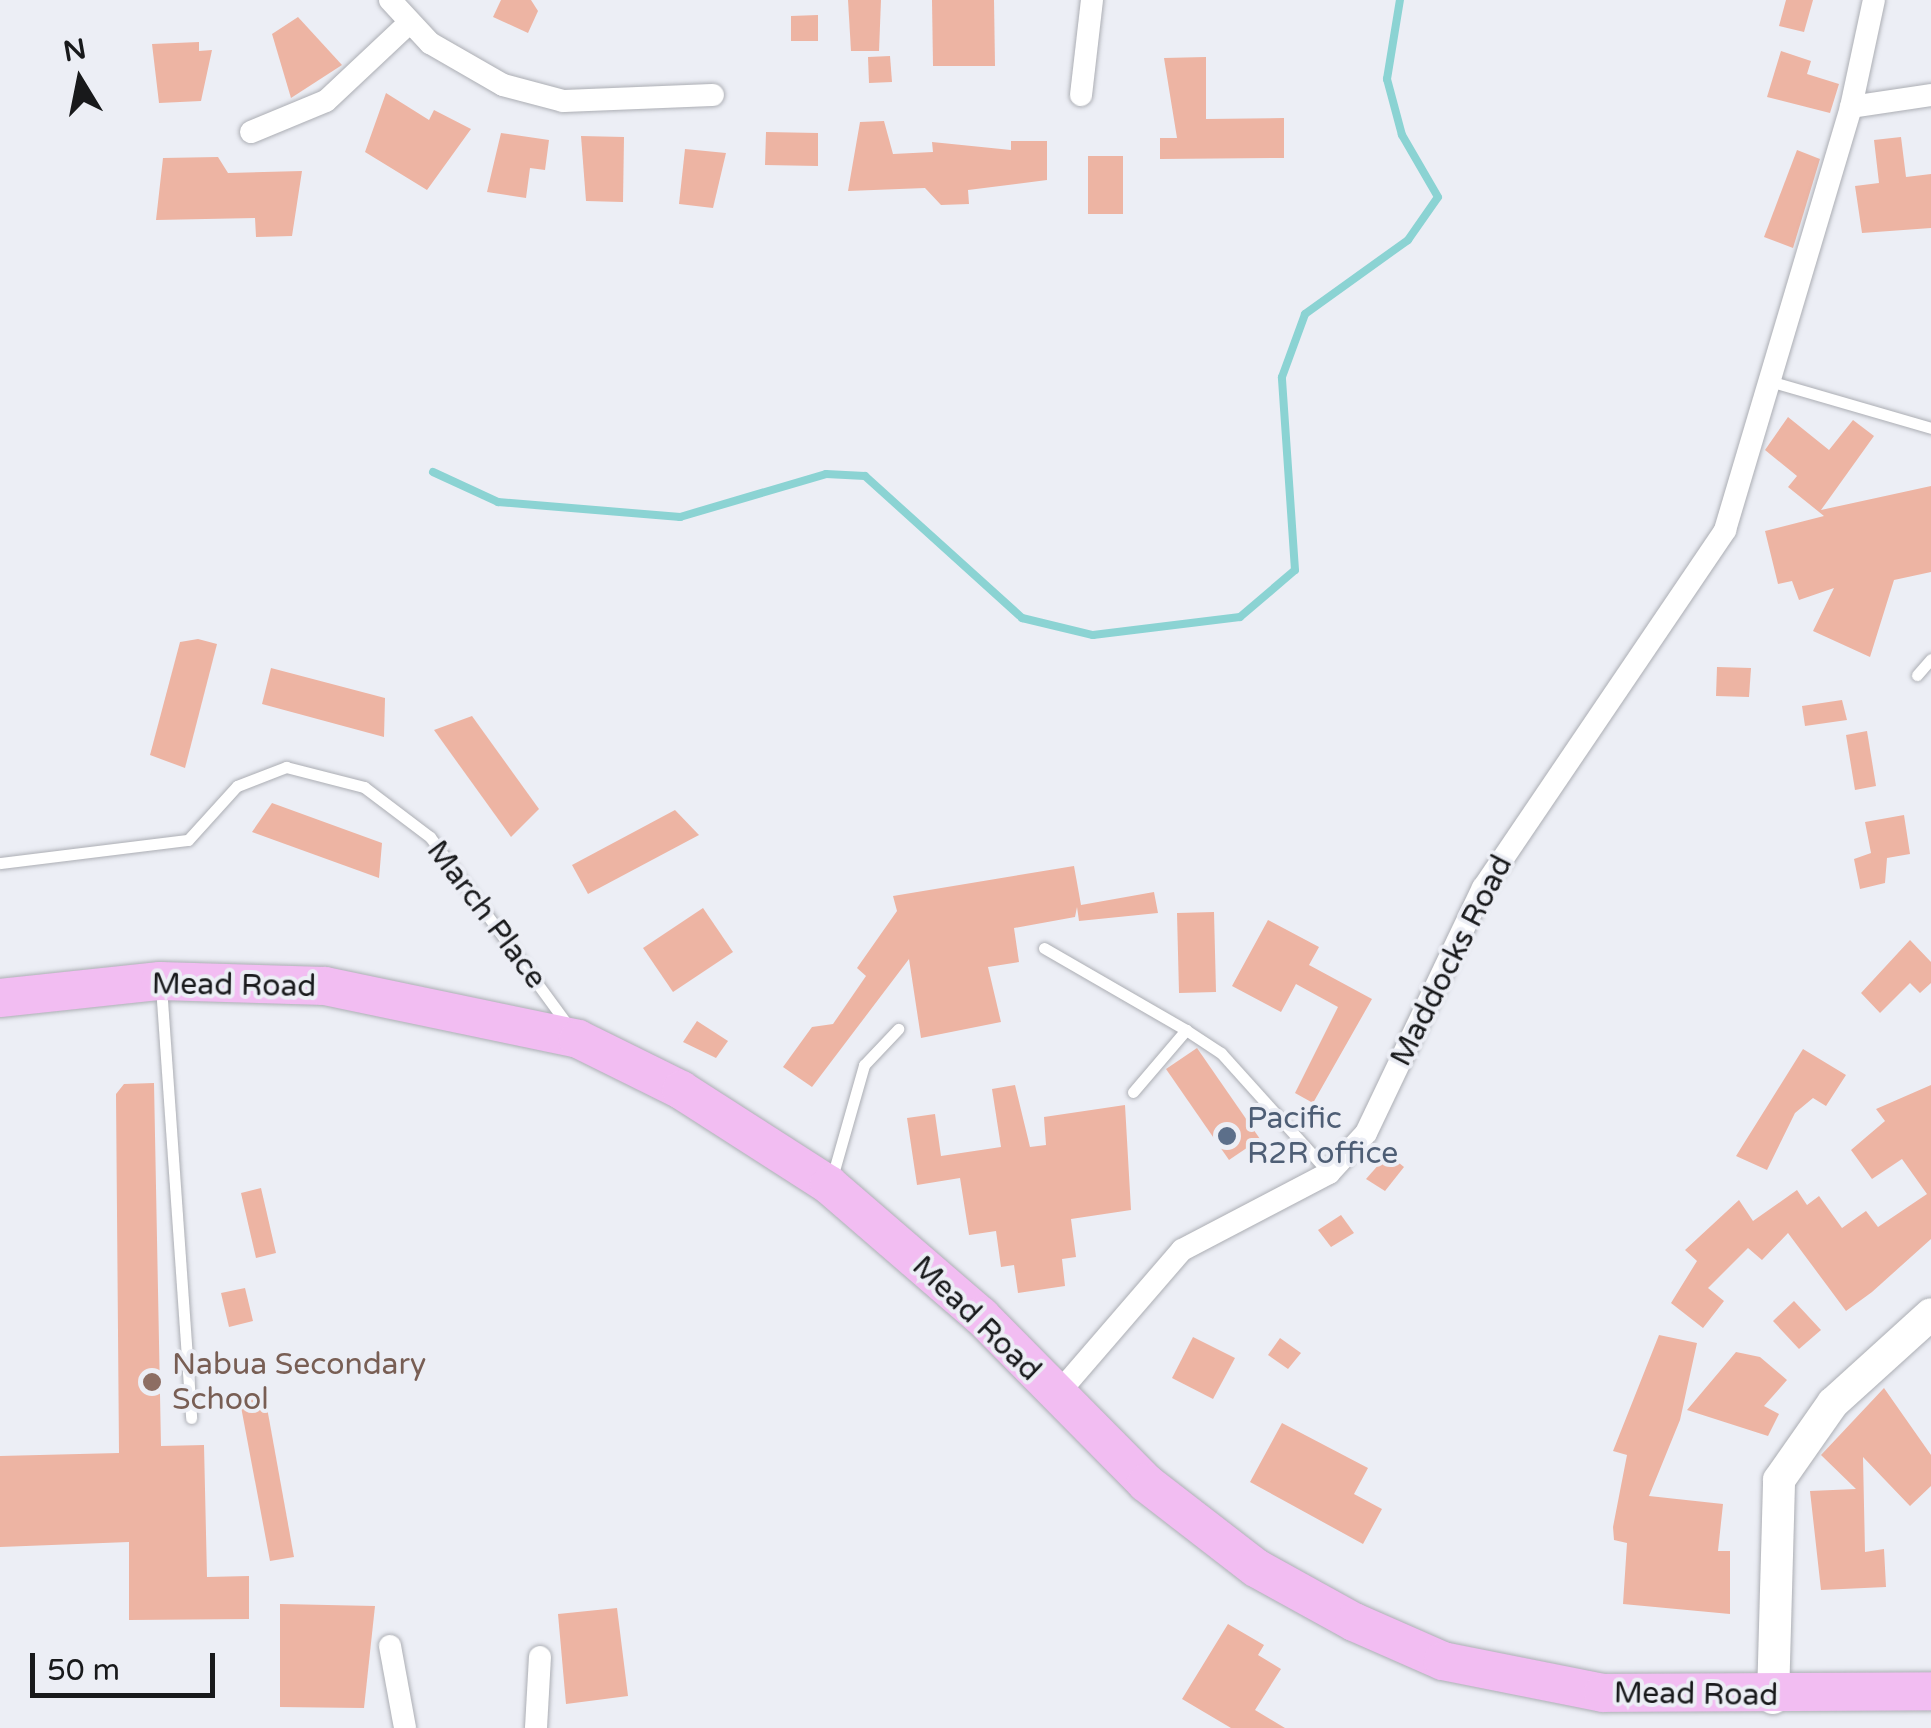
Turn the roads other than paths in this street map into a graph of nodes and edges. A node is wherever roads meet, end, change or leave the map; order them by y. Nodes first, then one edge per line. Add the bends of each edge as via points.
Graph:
1 (390, 0) edge
2 (1092, 0) edge
3 (1874, 0) edge
4 (408, 25) junction
5 (713, 95) dead end
6 (1081, 95) dead end
7 (1931, 96) edge
8 (1851, 107) junction
9 (252, 132) dead end
10 (1766, 380) junction
11 (1931, 428) edge
12 (1931, 659) edge
13 (1917, 675) dead end
14 (0, 863) edge
15 (1044, 948) dead end
16 (160, 982) junction
17 (0, 998) edge
18 (898, 1029) dead end
19 (1186, 1030) junction
20 (578, 1039) junction
21 (1133, 1092) dead end
22 (1329, 1173) junction
23 (829, 1185) junction
24 (1931, 1314) edge
25 (1056, 1397) junction
26 (191, 1418) dead end
27 (390, 1646) dead end
28 (540, 1657) dead end
29 (1931, 1691) edge
30 (1773, 1698) junction
31 (405, 1728) edge
32 (536, 1728) edge

1 - 4 street
2 - 6 street
3 - 8 street, Maddocks Road
4 - 5 street via 502,85 564,101
4 - 9 street via 326,102
7 - 8 street
8 - 10 street, Maddocks Road
10 - 11 lane
10 - 22 street, Maddocks Road via 1725,530 1483,888 1366,1133
12 - 13 lane
14 - 20 lane, March Place via 188,840 238,786 286,767 364,787 430,836
15 - 19 lane
16 - 17 main road, Mead Road
16 - 20 main road, Mead Road via 325,986
16 - 26 lane
18 - 23 lane via 864,1065
19 - 21 lane
19 - 22 lane via 1221,1052
20 - 23 main road, Mead Road via 680,1090
22 - 25 street, Maddocks Road via 1182,1250
23 - 25 main road, Mead Road via 981,1316
24 - 30 main road via 1833,1403 1779,1480
25 - 30 main road, Mead Road via 1256,1568 1443,1661 1602,1694
27 - 31 street
28 - 32 street
29 - 30 main road, Mead Road

